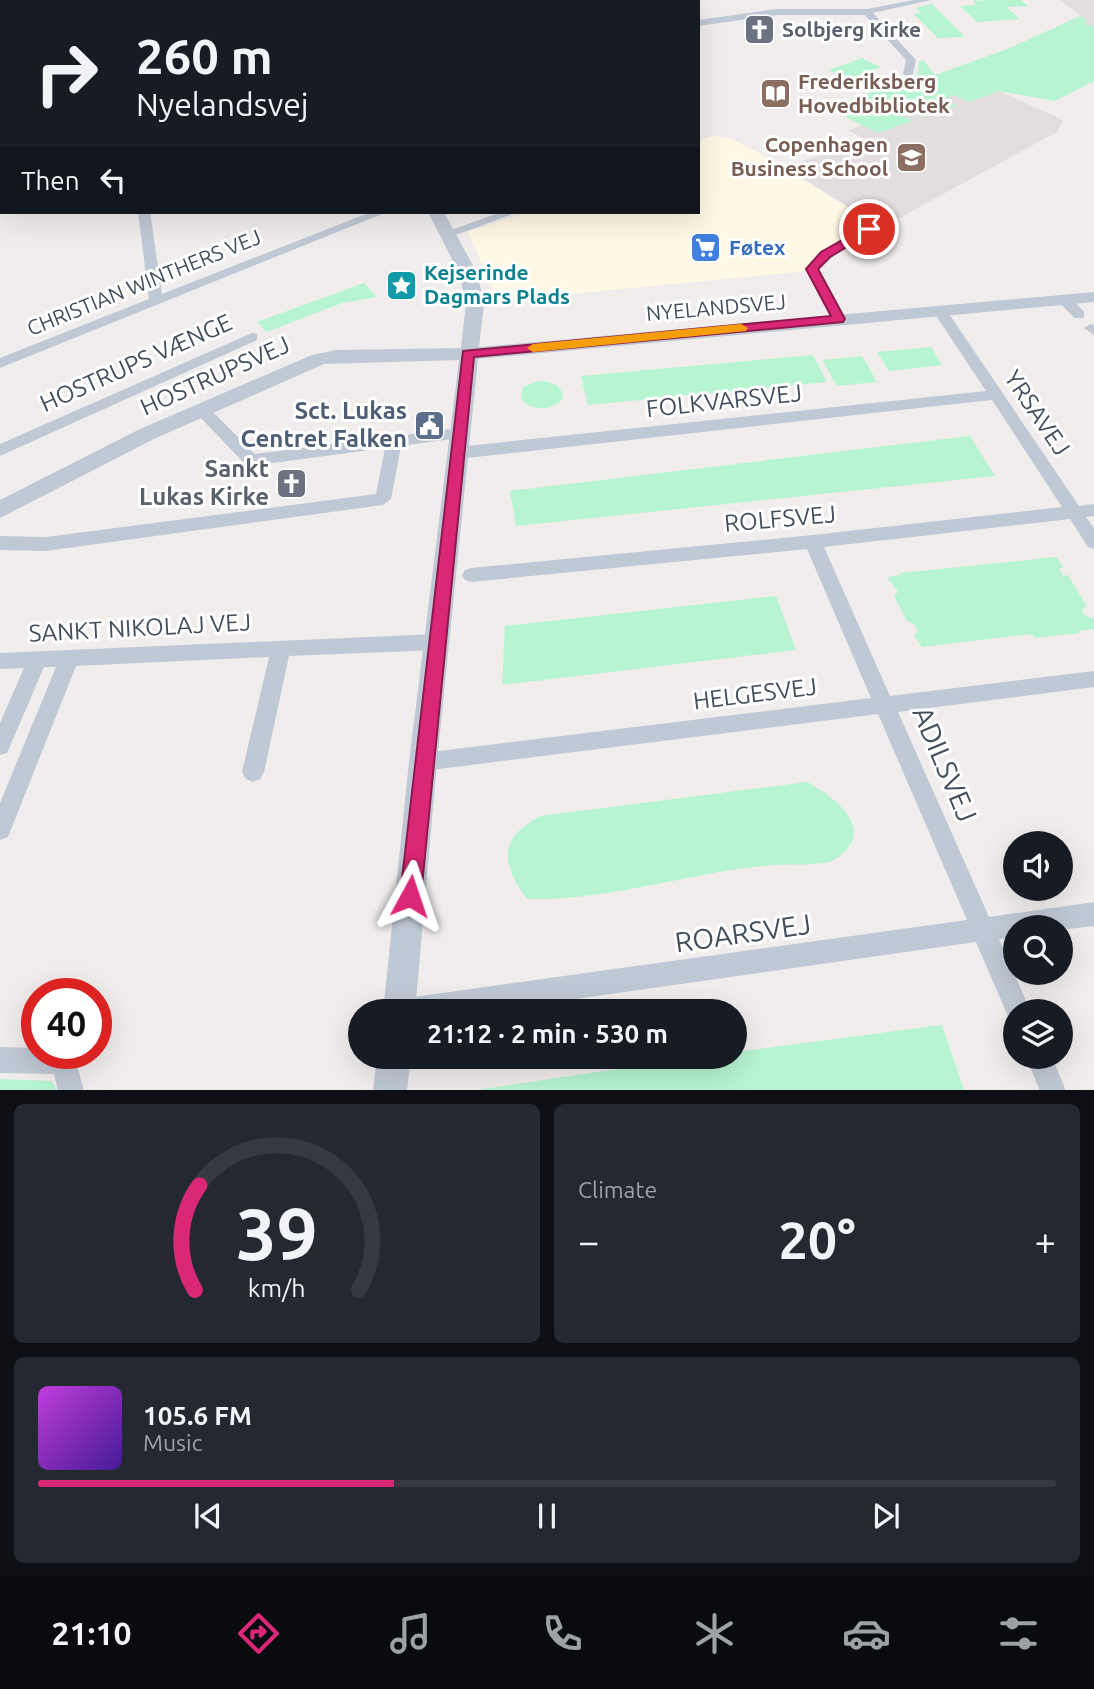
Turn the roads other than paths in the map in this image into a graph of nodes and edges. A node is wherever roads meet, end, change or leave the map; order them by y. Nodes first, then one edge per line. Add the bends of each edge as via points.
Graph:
1 (927, 0) edge
2 (867, 12) junction
3 (700, 23) edge
4 (908, 74) dead end
5 (144, 214) edge
6 (376, 214) edge
7 (437, 214) edge
8 (506, 214) edge
9 (876, 223) dead end
10 (449, 233) junction
11 (1094, 297) edge
12 (156, 301) junction
13 (1066, 301) junction
14 (940, 311) junction
15 (1079, 315) dead end
16 (839, 319) junction
17 (252, 337) dead end
18 (468, 354) junction
19 (0, 363) edge
20 (995, 395) junction
21 (201, 409) junction
22 (394, 441) junction
23 (458, 443) junction
24 (0, 450) edge
25 (0, 510) edge
26 (1094, 510) edge
27 (1075, 513) junction
28 (813, 542) junction
29 (1094, 542) edge
30 (0, 543) edge
31 (471, 575) dead end
32 (437, 642) junction
33 (281, 648) junction
34 (70, 657) junction
35 (38, 659) junction
36 (0, 661) edge
37 (1094, 679) edge
38 (885, 705) junction
39 (0, 746) edge
40 (423, 762) junction
41 (253, 772) dead end
42 (0, 830) edge
43 (1094, 914) edge
44 (983, 930) junction
45 (400, 999) edge
46 (484, 999) edge
47 (1013, 999) edge
48 (0, 1060) edge
49 (393, 1069) edge
50 (1044, 1069) edge
51 (71, 1090) edge
52 (390, 1090) edge
53 (1053, 1090) edge

1 - 2 street
2 - 3 street via 777,12
2 - 4 street via 911,60
5 - 12 street
6 - 12 street, CHRISTIAN WINTHERS VEJ
7 - 10 street
8 - 10 street
9 - 16 street via 825,255 812,269
10 - 18 street via 473,288
11 - 13 street, NYELANDSVEJ
12 - 19 street, CHRISTIAN WINTHERS VEJ
13 - 14 street, NYELANDSVEJ
13 - 15 street
14 - 16 street, NYELANDSVEJ
14 - 20 street, YRSAVEJ
16 - 18 street, NYELANDSVEJ
17 - 24 street, HOSTRUPS VÆNGE
18 - 21 street, HOSTRUPSVEJ via 319,359
18 - 23 street
20 - 23 street, FOLKVARSVEJ via 530,445
20 - 27 street, YRSAVEJ
21 - 22 street, FOLKVARSVEJ via 251,460
21 - 25 street, HOSTRUPSVEJ
22 - 23 street, FOLKVARSVEJ
22 - 30 street via 383,499 46,544
23 - 32 street
26 - 27 street, ROLFSVEJ
27 - 28 street, ROLFSVEJ
27 - 29 street, YRSAVEJ
28 - 31 street, ROLFSVEJ
28 - 38 street, ADILSVEJ
32 - 33 street, SANKT NIKOLAJ VEJ
32 - 40 street
33 - 34 street, SANKT NIKOLAJ VEJ
33 - 41 street, SANKT NIKOLAJ VEJ
34 - 35 street, SANKT NIKOLAJ VEJ
34 - 42 street
35 - 36 street, SANKT NIKOLAJ VEJ
35 - 39 street
37 - 38 street, HELGESVEJ
38 - 40 street, HELGESVEJ
38 - 44 street, ADILSVEJ
40 - 45 street
43 - 44 street, ROARSVEJ
44 - 46 street, ROARSVEJ
44 - 47 street, ADILSVEJ
48 - 51 street via 64,1061
49 - 52 street
50 - 53 street

